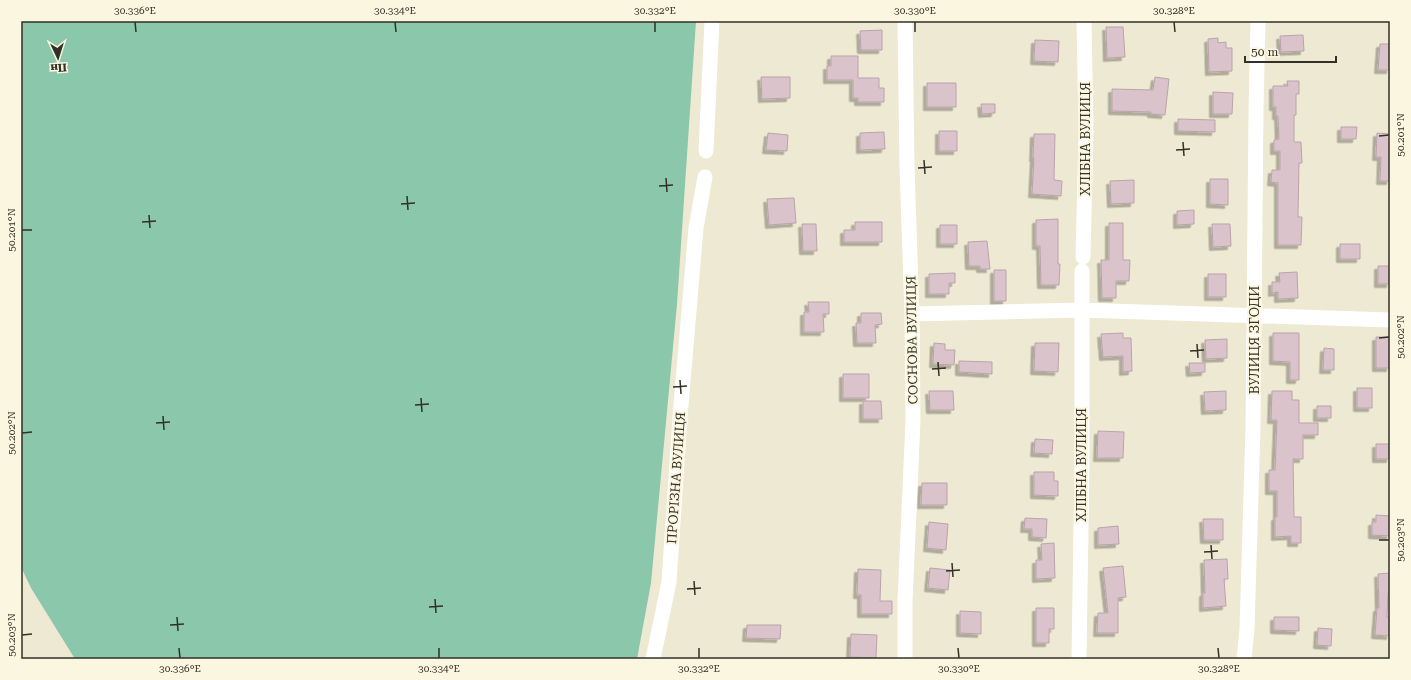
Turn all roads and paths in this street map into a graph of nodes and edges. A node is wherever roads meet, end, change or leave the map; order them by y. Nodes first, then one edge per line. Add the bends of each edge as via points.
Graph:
1 (712, 21) edge
2 (905, 21) edge
3 (1084, 21) edge
4 (1258, 21) edge
5 (706, 151) dead end
6 (705, 177) dead end
7 (1082, 310) junction
8 (912, 314) junction
9 (1254, 316) junction
10 (1390, 320) edge
11 (653, 659) edge
12 (905, 659) edge
13 (1079, 659) edge
14 (1244, 659) edge

1 - 5 street
2 - 8 street, СОСНОВА ВУЛИЦЯ
3 - 7 street, ХЛІБНА ВУЛИЦЯ via 1086,132
4 - 9 street, ВУЛИЦЯ ЗГОДИ
6 - 11 street, ПРОРІЗНА ВУЛИЦЯ via 695,244 669,582
7 - 8 street
7 - 9 street
7 - 13 street, ХЛІБНА ВУЛИЦЯ
8 - 12 street, СОСНОВА ВУЛИЦЯ via 913,421
9 - 10 street
9 - 14 street, ВУЛИЦЯ ЗГОДИ via 1253,428

